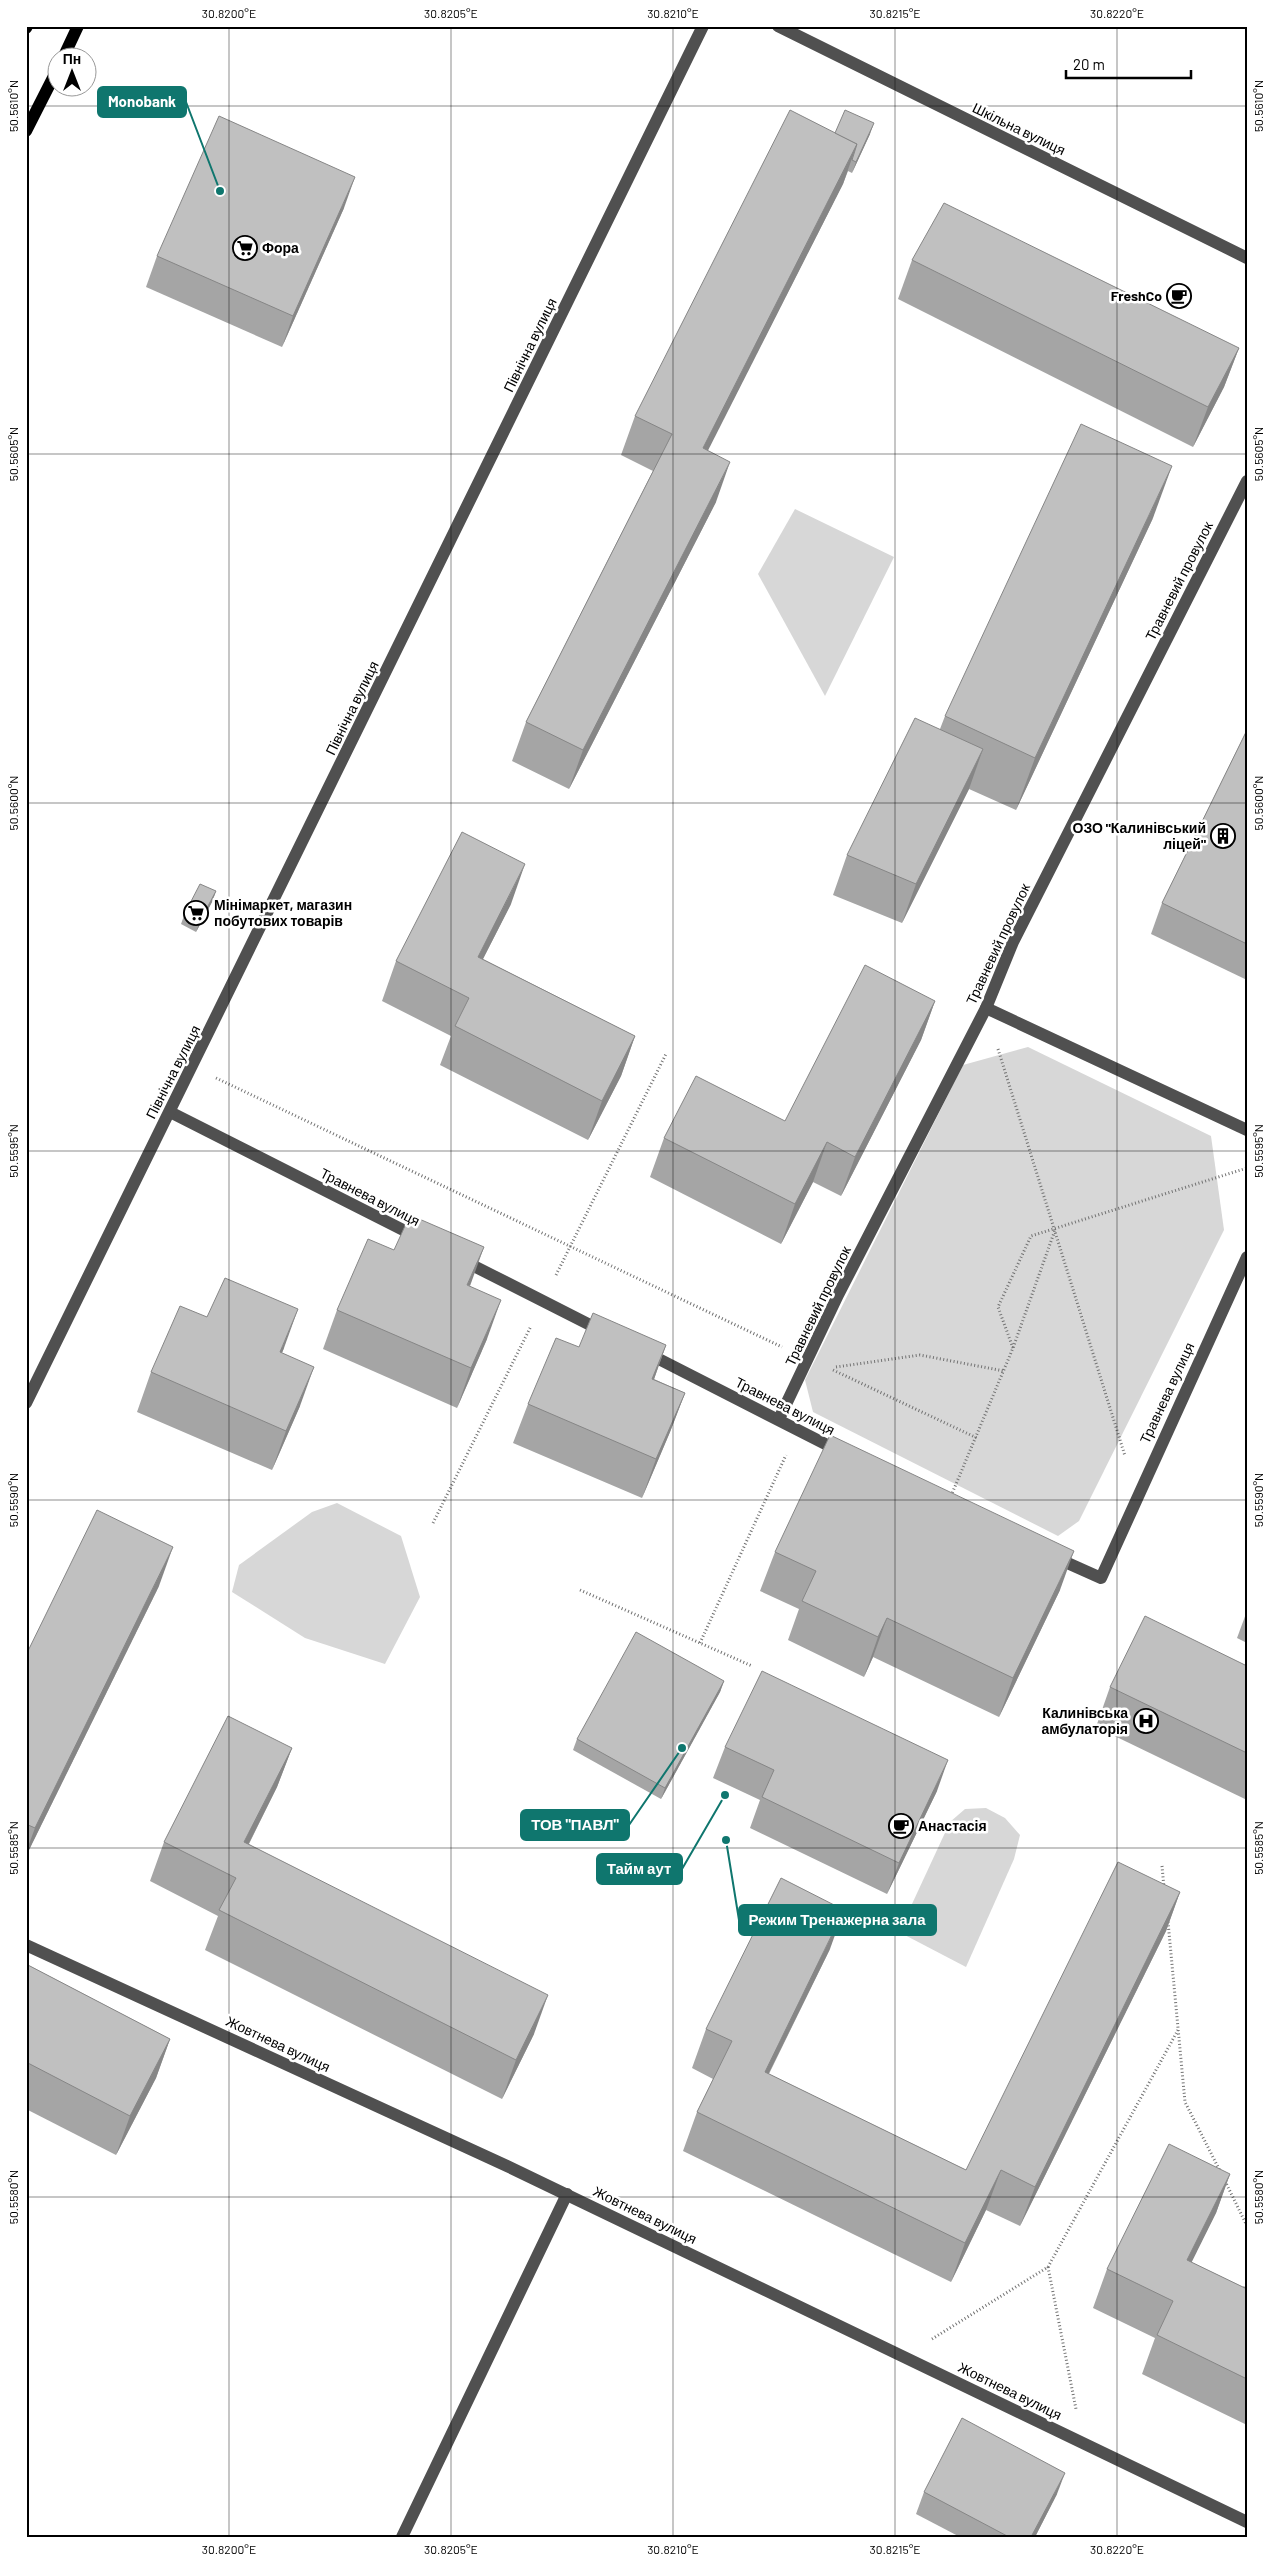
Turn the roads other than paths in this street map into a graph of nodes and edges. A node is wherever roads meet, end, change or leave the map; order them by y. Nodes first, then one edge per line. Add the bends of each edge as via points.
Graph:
1 (78, 26) edge
2 (703, 26) edge
3 (778, 26) edge
4 (68, 48) edge
5 (48, 88) edge
6 (26, 131) edge
7 (1247, 258) edge
8 (1247, 481) edge
9 (986, 1008) junction
10 (170, 1112) junction
11 (1247, 1130) edge
12 (428, 1242) edge
13 (454, 1256) edge
14 (1247, 1257) edge
15 (613, 1336) edge
16 (639, 1349) edge
17 (26, 1403) edge
18 (779, 1419) junction
19 (850, 1457) edge
20 (1041, 1550) edge
21 (26, 1945) edge
22 (567, 2194) junction
23 (1247, 2522) edge
24 (402, 2537) edge

1 - 4 main road
2 - 10 street, Північна вулиця
3 - 7 street, Шкільна вулиця
5 - 6 main road
8 - 9 street, Травневий провулок via 1013,942
9 - 11 street
9 - 18 street, Травневий провулок via 838,1295
10 - 12 street, Травнева вулиця
10 - 17 street, Північна вулиця
13 - 15 street
14 - 20 street, Травнева вулиця via 1100,1578
16 - 18 street, Травнева вулиця
18 - 19 street, Травнева вулиця
21 - 22 street, Жовтнева вулиця
22 - 23 street, Жовтнева вулиця
22 - 24 street

